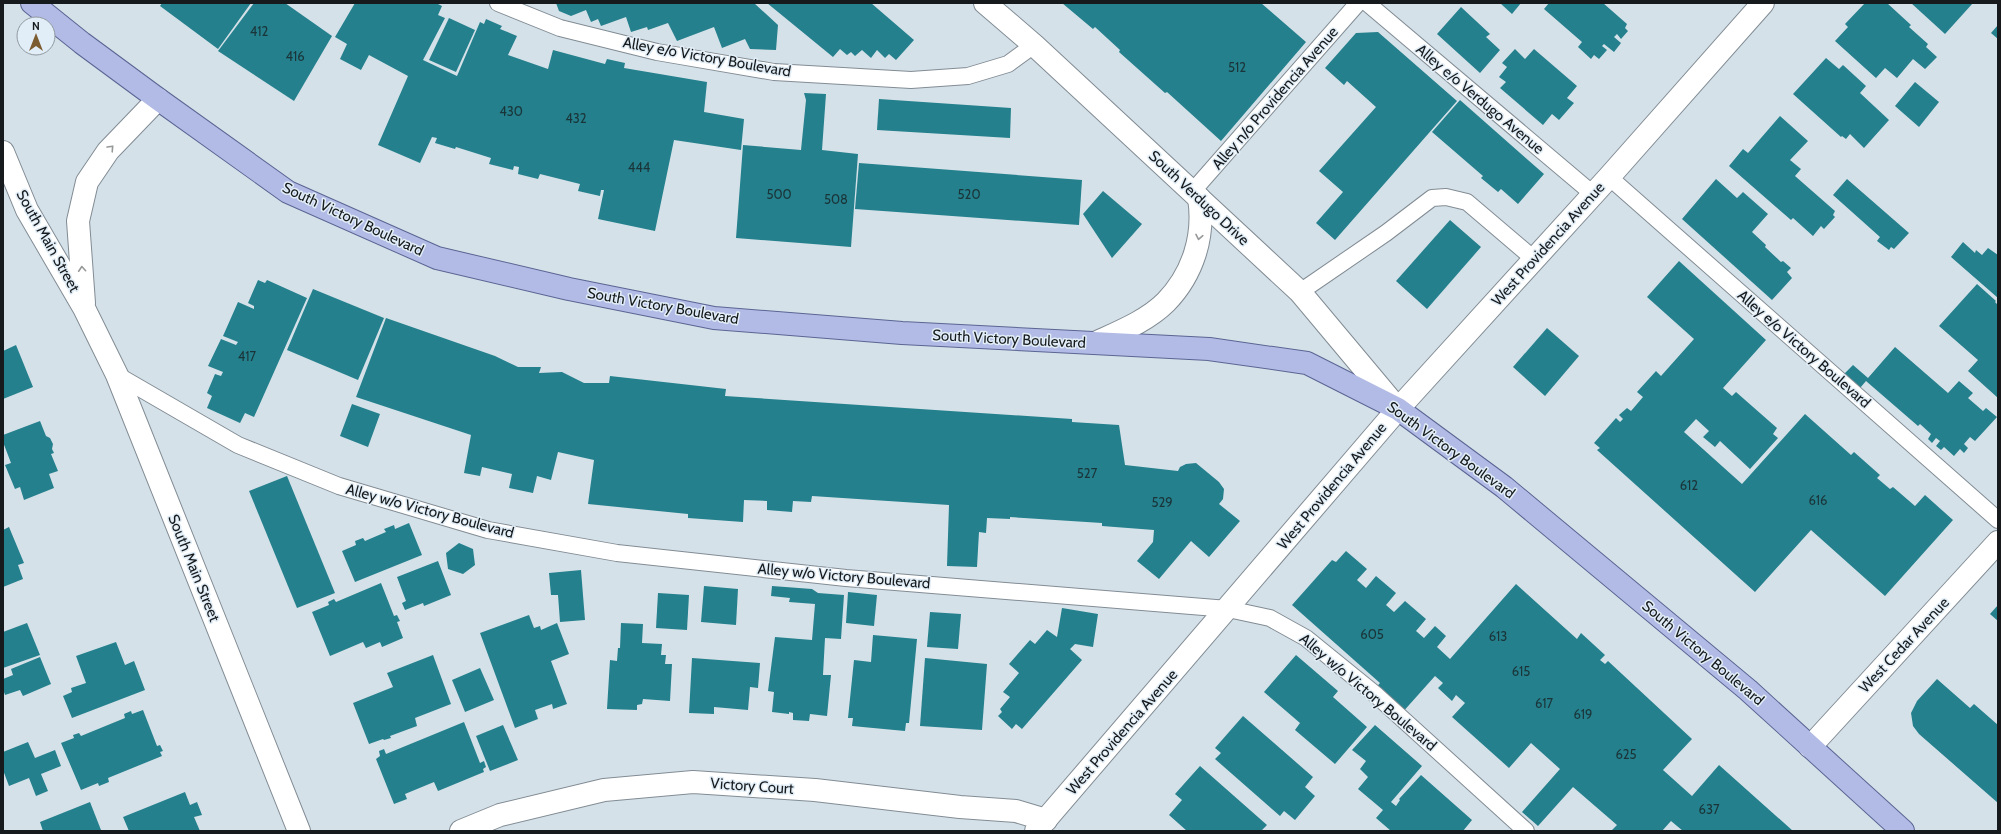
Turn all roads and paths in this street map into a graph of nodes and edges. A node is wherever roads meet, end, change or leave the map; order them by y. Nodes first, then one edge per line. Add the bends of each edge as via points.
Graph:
1 (32, 3) edge
2 (498, 3) edge
3 (984, 3) edge
4 (1358, 3) edge
5 (1368, 3) edge
6 (1763, 3) edge
7 (1034, 45) junction
8 (158, 99) junction
9 (3, 152) edge
10 (1609, 178) junction
11 (1593, 194) junction
12 (1195, 195) junction
13 (1534, 259) junction
14 (1300, 292) junction
15 (84, 308) junction
16 (1095, 343) junction
17 (117, 375) junction
18 (1398, 409) junction
19 (1998, 520) edge
20 (1998, 542) edge
21 (1228, 609) junction
22 (1810, 747) junction
23 (1041, 826) edge
24 (1900, 830) edge
25 (299, 831) edge
26 (461, 831) edge
27 (1526, 831) edge

1 - 8 main road, South Victory Boulevard
2 - 7 lane, Alley e/o Victory Boulevard via 560,28 657,52 774,72 911,80 968,76 1008,64
3 - 7 street, South Verdugo Drive
4 - 12 lane, Alley n/o Providencia Avenue
5 - 11 lane, Alley e/o Verdugo Avenue
6 - 10 street, West Providencia Avenue
7 - 12 street, South Verdugo Drive
15 -> 8 street, South Main Street via 78,221 87,182 108,152
8 - 16 main road, South Victory Boulevard via 288,192 437,258 569,289 714,318 902,334
9 - 15 street, South Main Street via 27,210
10 - 11 street, West Providencia Avenue
10 - 19 lane, Alley e/o Victory Boulevard
11 - 13 street, West Providencia Avenue
12 - 14 street, South Verdugo Drive
12 -> 16 street via 1202,218 1200,236 1193,263 1179,285 1166,302 1136,323
13 - 14 lane via 1467,202 1446,197 1432,198
13 - 18 street, West Providencia Avenue
14 - 18 street, South Verdugo Drive
15 - 17 street, South Main Street
16 - 18 main road, South Victory Boulevard via 1209,349 1307,363
17 - 21 lane, Alley w/o Victory Boulevard via 238,445 339,486 488,530 617,553 846,578
17 - 25 street, South Main Street
18 - 21 street, West Providencia Avenue
18 - 22 main road, South Victory Boulevard via 1504,487 1748,690
20 - 22 street, West Cedar Avenue
21 - 23 street, West Providencia Avenue
21 - 27 lane, Alley w/o Victory Boulevard via 1270,618 1306,638 1375,694
22 - 24 main road, South Victory Boulevard
23 - 26 street, Victory Court via 1016,810 960,807 814,790 693,782 604,790 500,814

